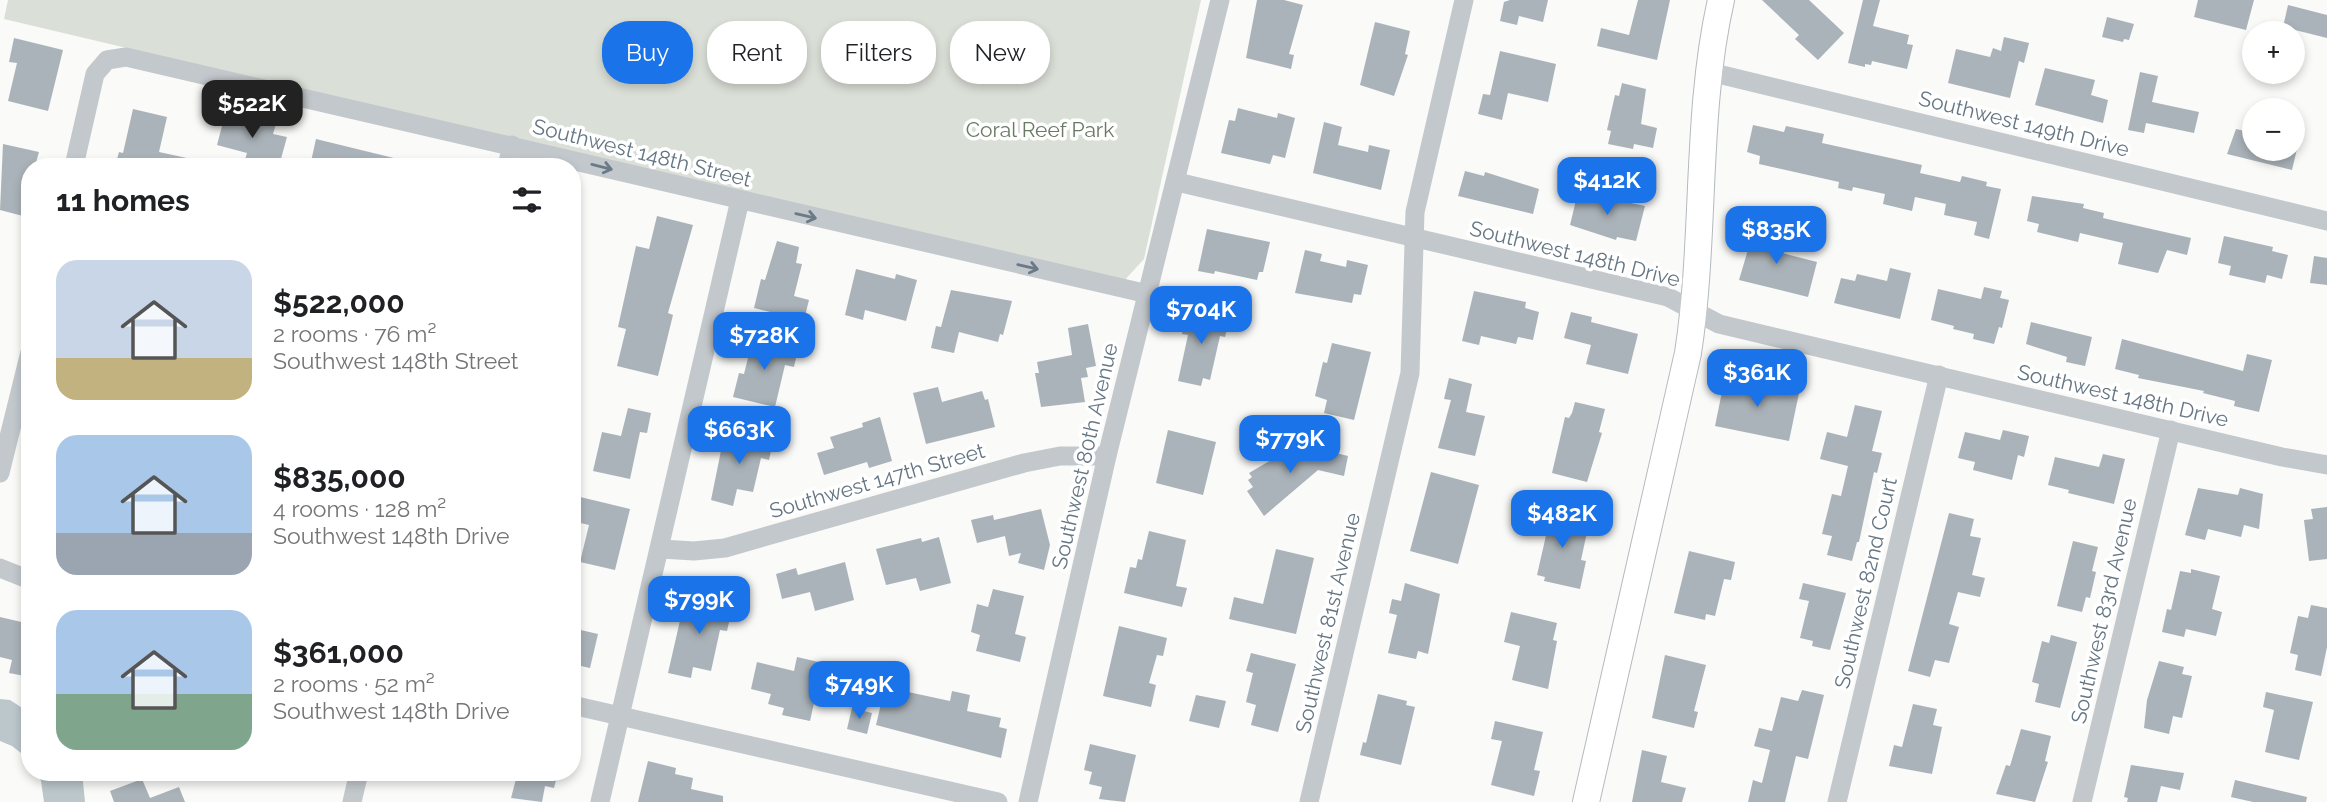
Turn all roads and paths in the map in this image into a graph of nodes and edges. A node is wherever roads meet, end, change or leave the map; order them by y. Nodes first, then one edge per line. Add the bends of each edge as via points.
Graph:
1 (1220, 0) edge
2 (1464, 0) edge
3 (1721, 0) edge
4 (1710, 72) junction
5 (512, 145) junction
6 (76, 158) edge
7 (510, 158) edge
8 (566, 158) edge
9 (581, 162) edge
10 (1177, 182) junction
11 (740, 200) junction
12 (2327, 221) edge
13 (1414, 237) junction
14 (1148, 294) junction
15 (1695, 311) junction
16 (1939, 375) junction
17 (21, 388) edge
18 (2171, 430) junction
19 (1107, 456) junction
20 (2327, 465) edge
21 (0, 473) edge
22 (661, 549) junction
23 (0, 568) edge
24 (21, 576) edge
25 (581, 707) edge
26 (620, 716) junction
27 (357, 781) edge
28 (352, 802) edge
29 (600, 802) edge
30 (998, 802) edge
31 (1028, 802) edge
32 (1310, 802) edge
33 (1586, 802) edge
34 (1837, 802) edge
35 (2082, 802) edge

1 - 10 street, Southwest 80th Avenue
2 - 13 street, Southwest 81st Avenue via 1415,212
3 - 4 street
4 - 12 street, Southwest 149th Drive
4 - 15 street
5 - 6 street, Southwest 148th Street via 126,57 107,60 95,74
5 - 7 street
5 -> 8 street, Southwest 148th Street
9 -> 11 street, Southwest 148th Street
10 - 13 street, Southwest 148th Drive
10 - 14 street, Southwest 80th Avenue
11 -> 14 street, Southwest 148th Street
11 - 22 street
13 - 15 street, Southwest 148th Drive via 1668,298
13 - 32 street, Southwest 81st Avenue via 1410,373
14 - 19 street, Southwest 80th Avenue
15 - 16 street, Southwest 148th Drive via 1719,324
15 - 33 street
16 - 18 street, Southwest 148th Drive
16 - 34 street, Southwest 82nd Court
17 - 21 street
18 - 20 street, Southwest 148th Drive
18 - 35 street, Southwest 83rd Avenue
19 - 22 street, Southwest 147th Street via 1060,456 1024,463 725,548
19 - 31 street, Southwest 80th Avenue
22 - 26 street
23 - 24 street
25 - 26 street
26 - 29 street
26 - 30 street
27 - 28 street

